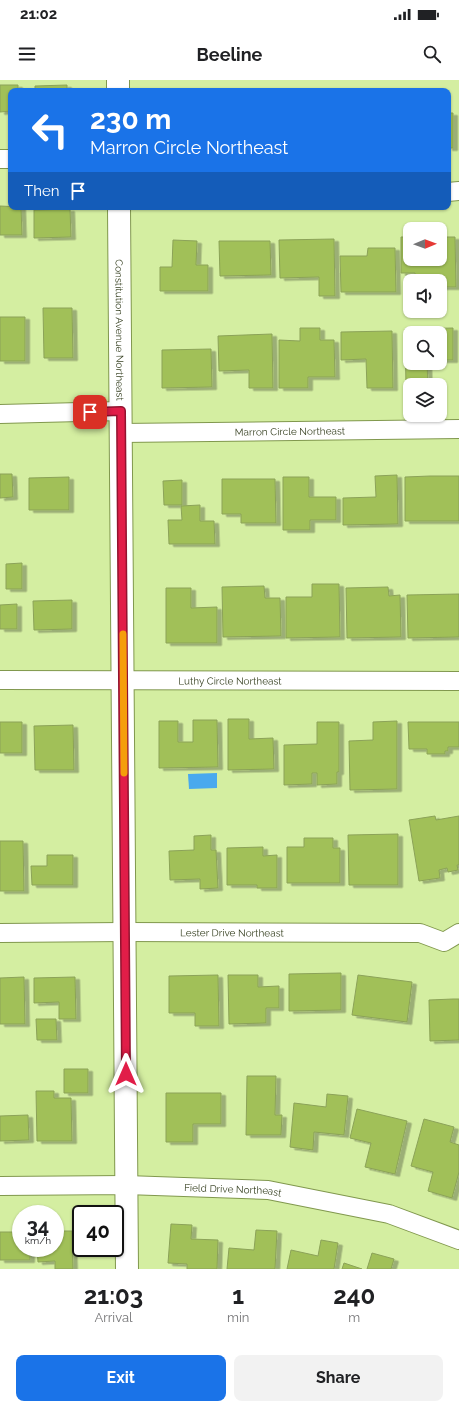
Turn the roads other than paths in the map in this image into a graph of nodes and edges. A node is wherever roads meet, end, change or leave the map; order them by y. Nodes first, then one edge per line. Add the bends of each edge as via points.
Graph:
1 (119, 210) edge
2 (0, 414) edge
3 (121, 422) junction
4 (459, 429) edge
5 (0, 680) edge
6 (124, 680) junction
7 (459, 682) edge
8 (125, 932) junction
9 (0, 933) edge
10 (459, 933) edge
11 (126, 1185) junction
12 (0, 1186) edge
13 (459, 1240) edge
14 (127, 1269) edge

1 - 3 street, Constitution Avenue Northeast
2 - 3 street, Marron Circle Northeast
3 - 4 street, Marron Circle Northeast
3 - 6 street, Constitution Avenue Northeast
5 - 6 street, Luthy Circle Northeast
6 - 7 street, Luthy Circle Northeast
6 - 8 street, Constitution Avenue Northeast
8 - 9 street, Lester Drive Northeast
8 - 10 street, Lester Drive Northeast via 420,933 444,942
8 - 11 street, Constitution Avenue Northeast
11 - 12 street, Field Drive Northeast
11 - 13 street, Field Drive Northeast via 268,1190 389,1214
11 - 14 street, Constitution Avenue Northeast

